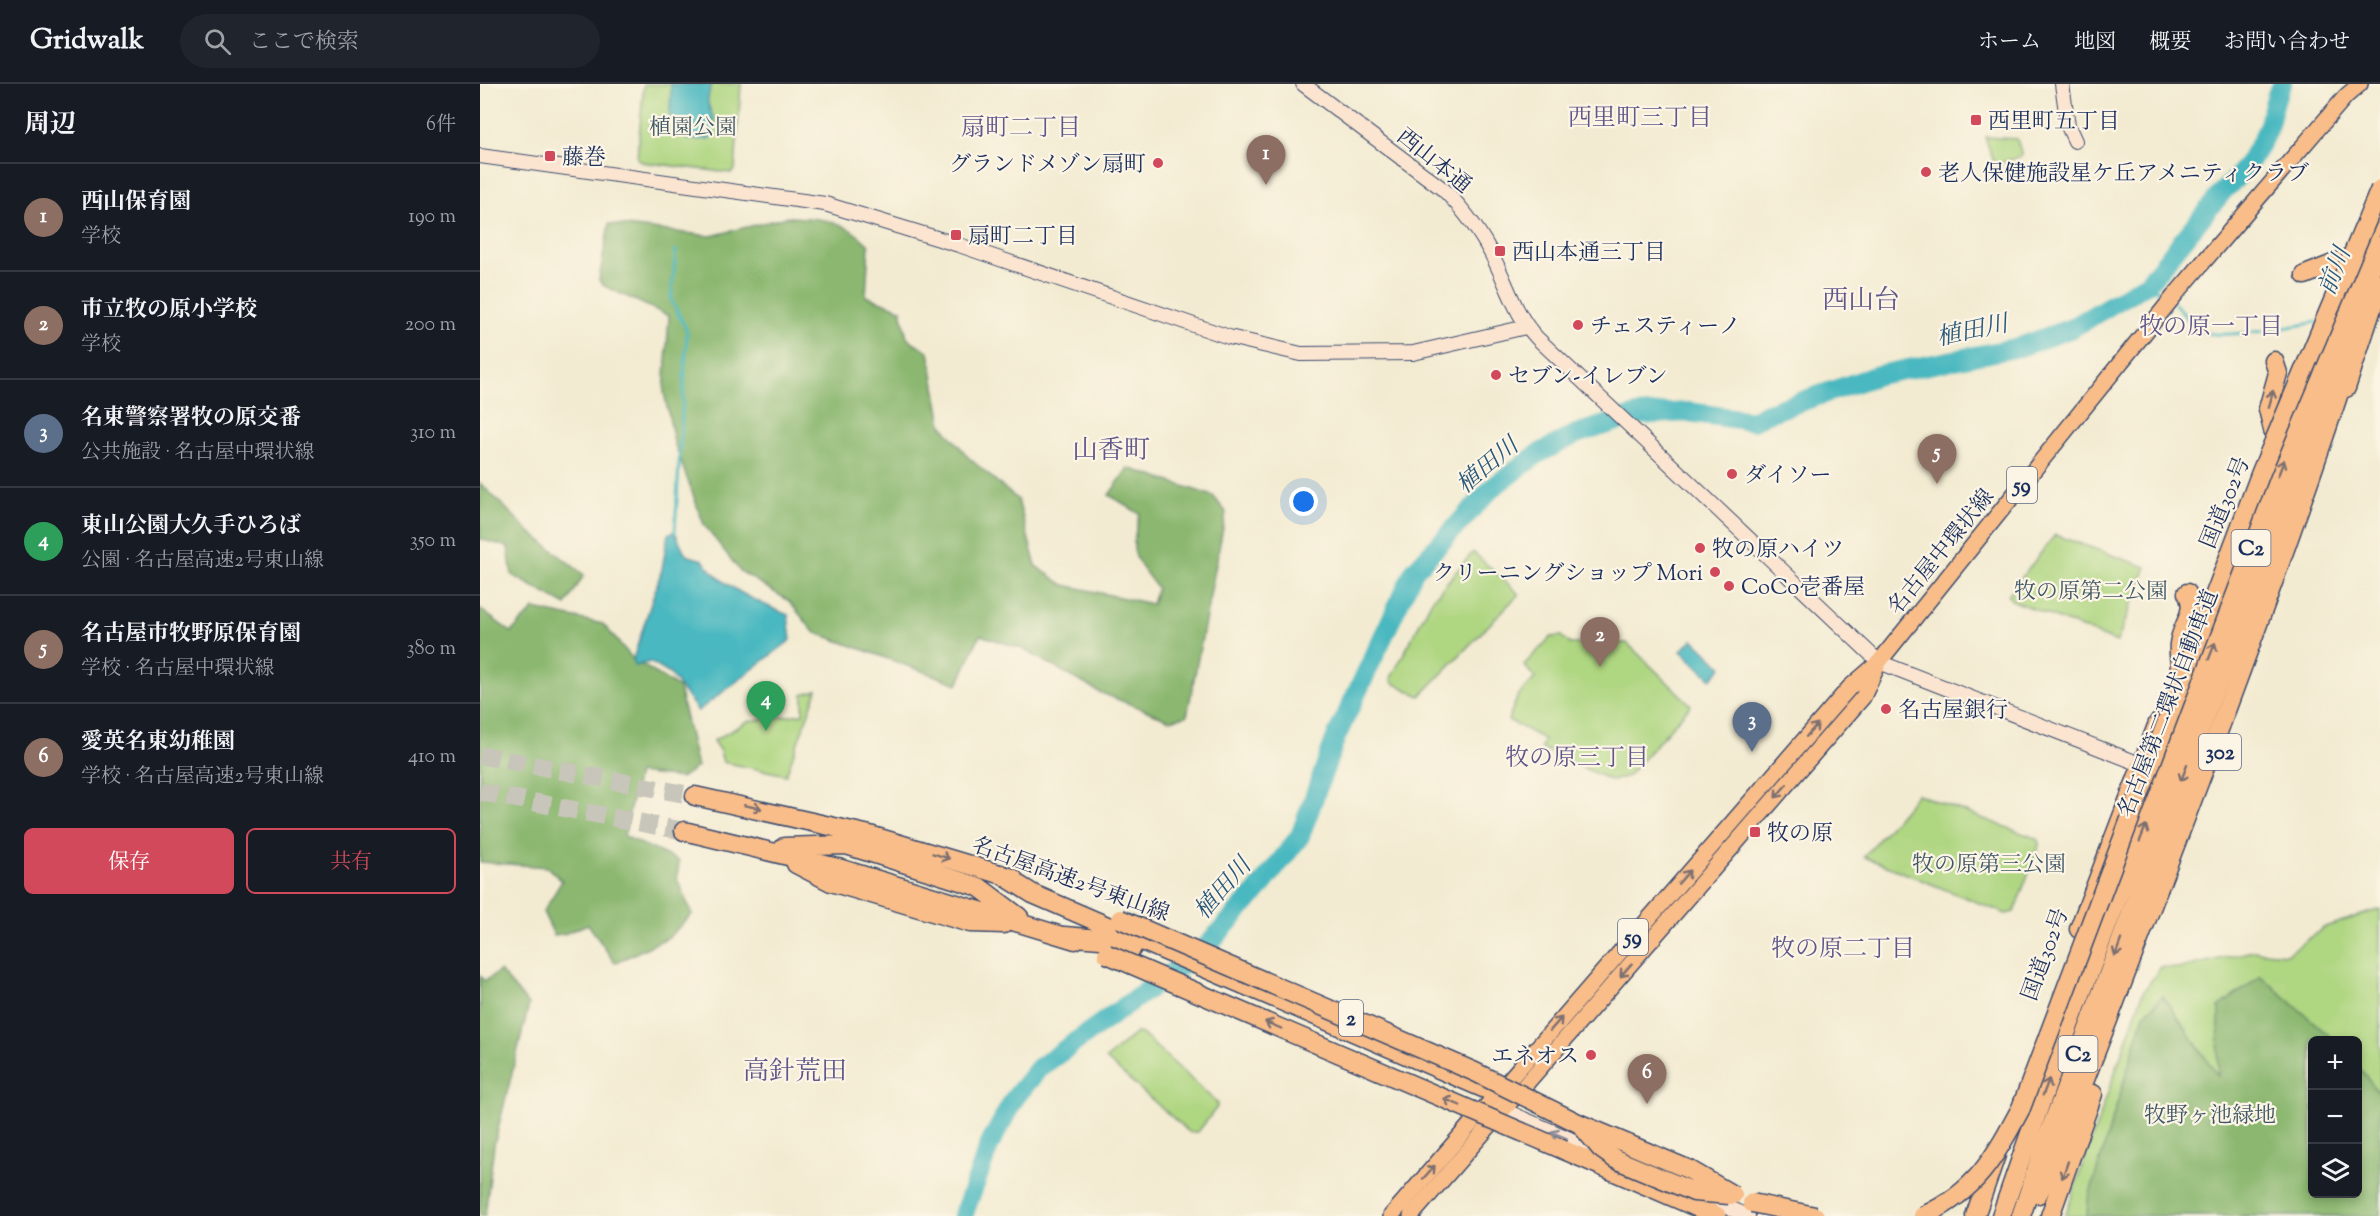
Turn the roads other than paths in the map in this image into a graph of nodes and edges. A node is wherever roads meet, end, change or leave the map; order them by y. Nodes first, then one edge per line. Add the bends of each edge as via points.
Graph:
1 (1303, 84) edge
2 (2062, 84) edge
3 (2360, 84) edge
4 (2075, 141) dead end
5 (480, 156) edge
6 (2380, 177) edge
7 (2380, 189) edge
8 (2380, 208) edge
9 (2380, 246) edge
10 (2348, 258) junction
11 (2380, 267) edge
12 (2305, 275) dead end
13 (2380, 284) edge
14 (1526, 327) junction
15 (2274, 361) dead end
16 (2275, 438) junction
17 (2187, 593) dead end
18 (1879, 662) junction
19 (2180, 669) junction
20 (2140, 764) junction
21 (695, 796) tunnel mouth
22 (684, 831) tunnel mouth
23 (2130, 891) junction
24 (1114, 935) junction
25 (1501, 1102) junction
26 (1564, 1150) junction
27 (1750, 1210) edge
28 (1391, 1216) edge
29 (1411, 1216) edge
30 (1693, 1216) edge
31 (1717, 1216) edge
32 (1780, 1216) edge
33 (1787, 1216) edge
34 (1815, 1216) edge
35 (1923, 1216) edge
36 (1975, 1216) edge
37 (2001, 1216) edge
38 (2022, 1216) edge
39 (2050, 1216) edge

1 - 14 street, 西山本通 via 1459,204 1486,243
2 - 4 street via 2068,126
3 - 18 main road, 名古屋中環状線 / 59 via 2175,295
5 - 14 street via 825,204 1229,337 1301,354 1413,353
6 - 10 highway, 国道302号
7 - 35 highway, bridge via 2261,472 2021,1108 1996,1154 1970,1188
23 -> 8 highway, 名古屋第二環状自動車道 / C2
9 -> 23 highway, 名古屋第二環状自動車道 / C2
10 - 12 highway
10 - 16 highway, 国道302号, bridge
11 - 38 highway via 2307,489 2146,920 2054,1160 2031,1208
13 -> 39 highway, 302 via 2287,573
14 - 18 street
16 -> 15 highway via 2268,409 2278,373
16 - 19 highway, 国道302号
17 - 19 highway via 2192,609 2179,643
18 - 20 street
18 - 25 main road, 名古屋中環状線 / 59 via 1850,687
19 - 20 highway, 国道302号
20 - 36 highway, 国道302号
21 -> 24 highway, 名古屋高速2号東山線 / 2 via 870,835 1001,874
22 - 24 highway, 名古屋高速2号東山線 / 2 via 762,848 1064,936
37 -> 23 highway, 名古屋第二環状自動車道 / C2 via 2033,1122
23 -> 38 highway, 名古屋第二環状自動車道 / C2
24 - 25 highway
26 -> 24 highway, 名古屋高速2号東山線 / 2, bridge
24 - 27 highway, 名古屋高速2号東山線 / 2, bridge via 1475,1072 1578,1123 1618,1149 1733,1195
27 -> 25 street
28 -> 25 main road, 名古屋中環状線 / 59
25 - 29 main road, 名古屋中環状線 / 59
25 - 33 street
26 - 30 highway via 1609,1179
26 - 31 highway
27 - 32 highway, bridge
27 - 34 highway, bridge

